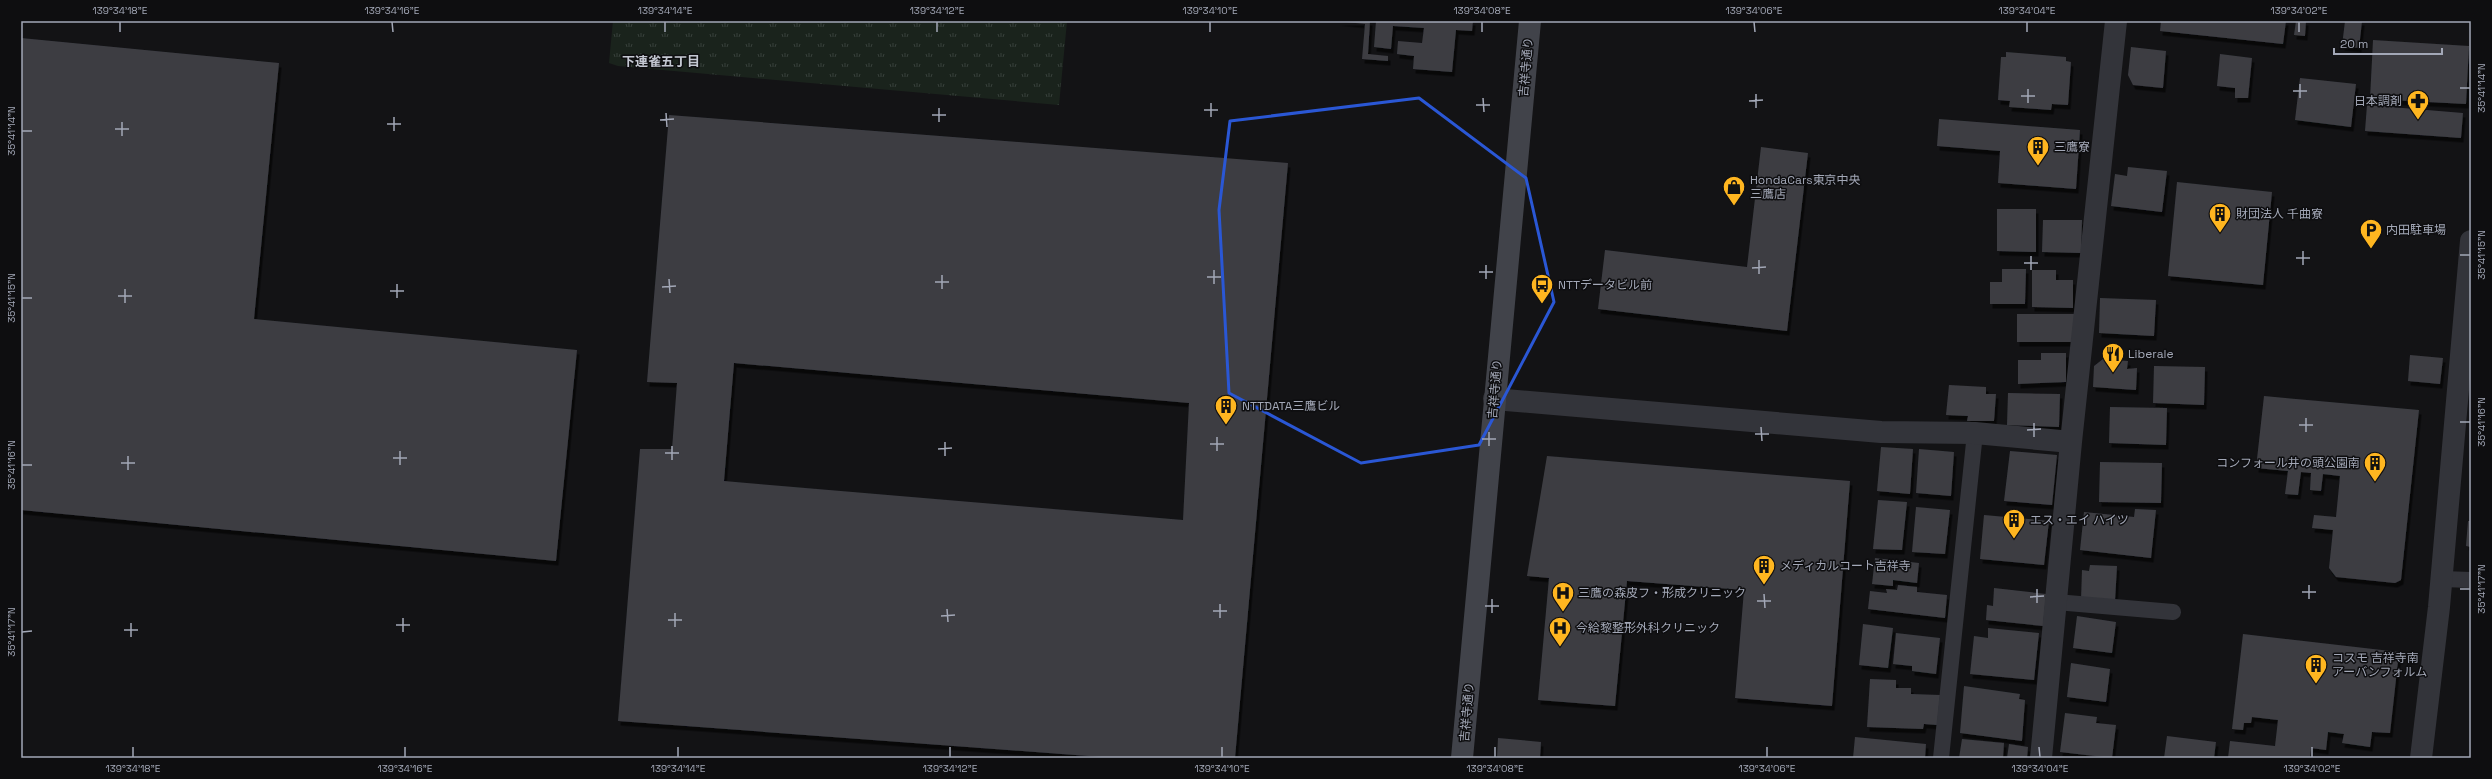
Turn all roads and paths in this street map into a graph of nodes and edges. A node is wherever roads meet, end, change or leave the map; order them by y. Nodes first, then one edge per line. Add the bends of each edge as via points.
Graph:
1 (1530, 21) edge
2 (2116, 21) edge
3 (2471, 246) edge
4 (1494, 400) junction
5 (1975, 433) junction
6 (2071, 442) junction
7 (2442, 580) junction
8 (2471, 580) edge
9 (2056, 602) junction
10 (2173, 612) dead end
11 (1462, 758) edge
12 (1942, 758) edge
13 (2041, 758) edge
14 (2422, 758) edge

1 - 4 main road, 吉祥寺通り
2 - 6 street
3 - 7 street
4 - 5 street via 1881,432
4 - 11 main road, 吉祥寺通り
5 - 6 street
5 - 12 lane
6 - 9 street
7 - 8 lane
7 - 14 street
9 - 10 lane
9 - 13 street

